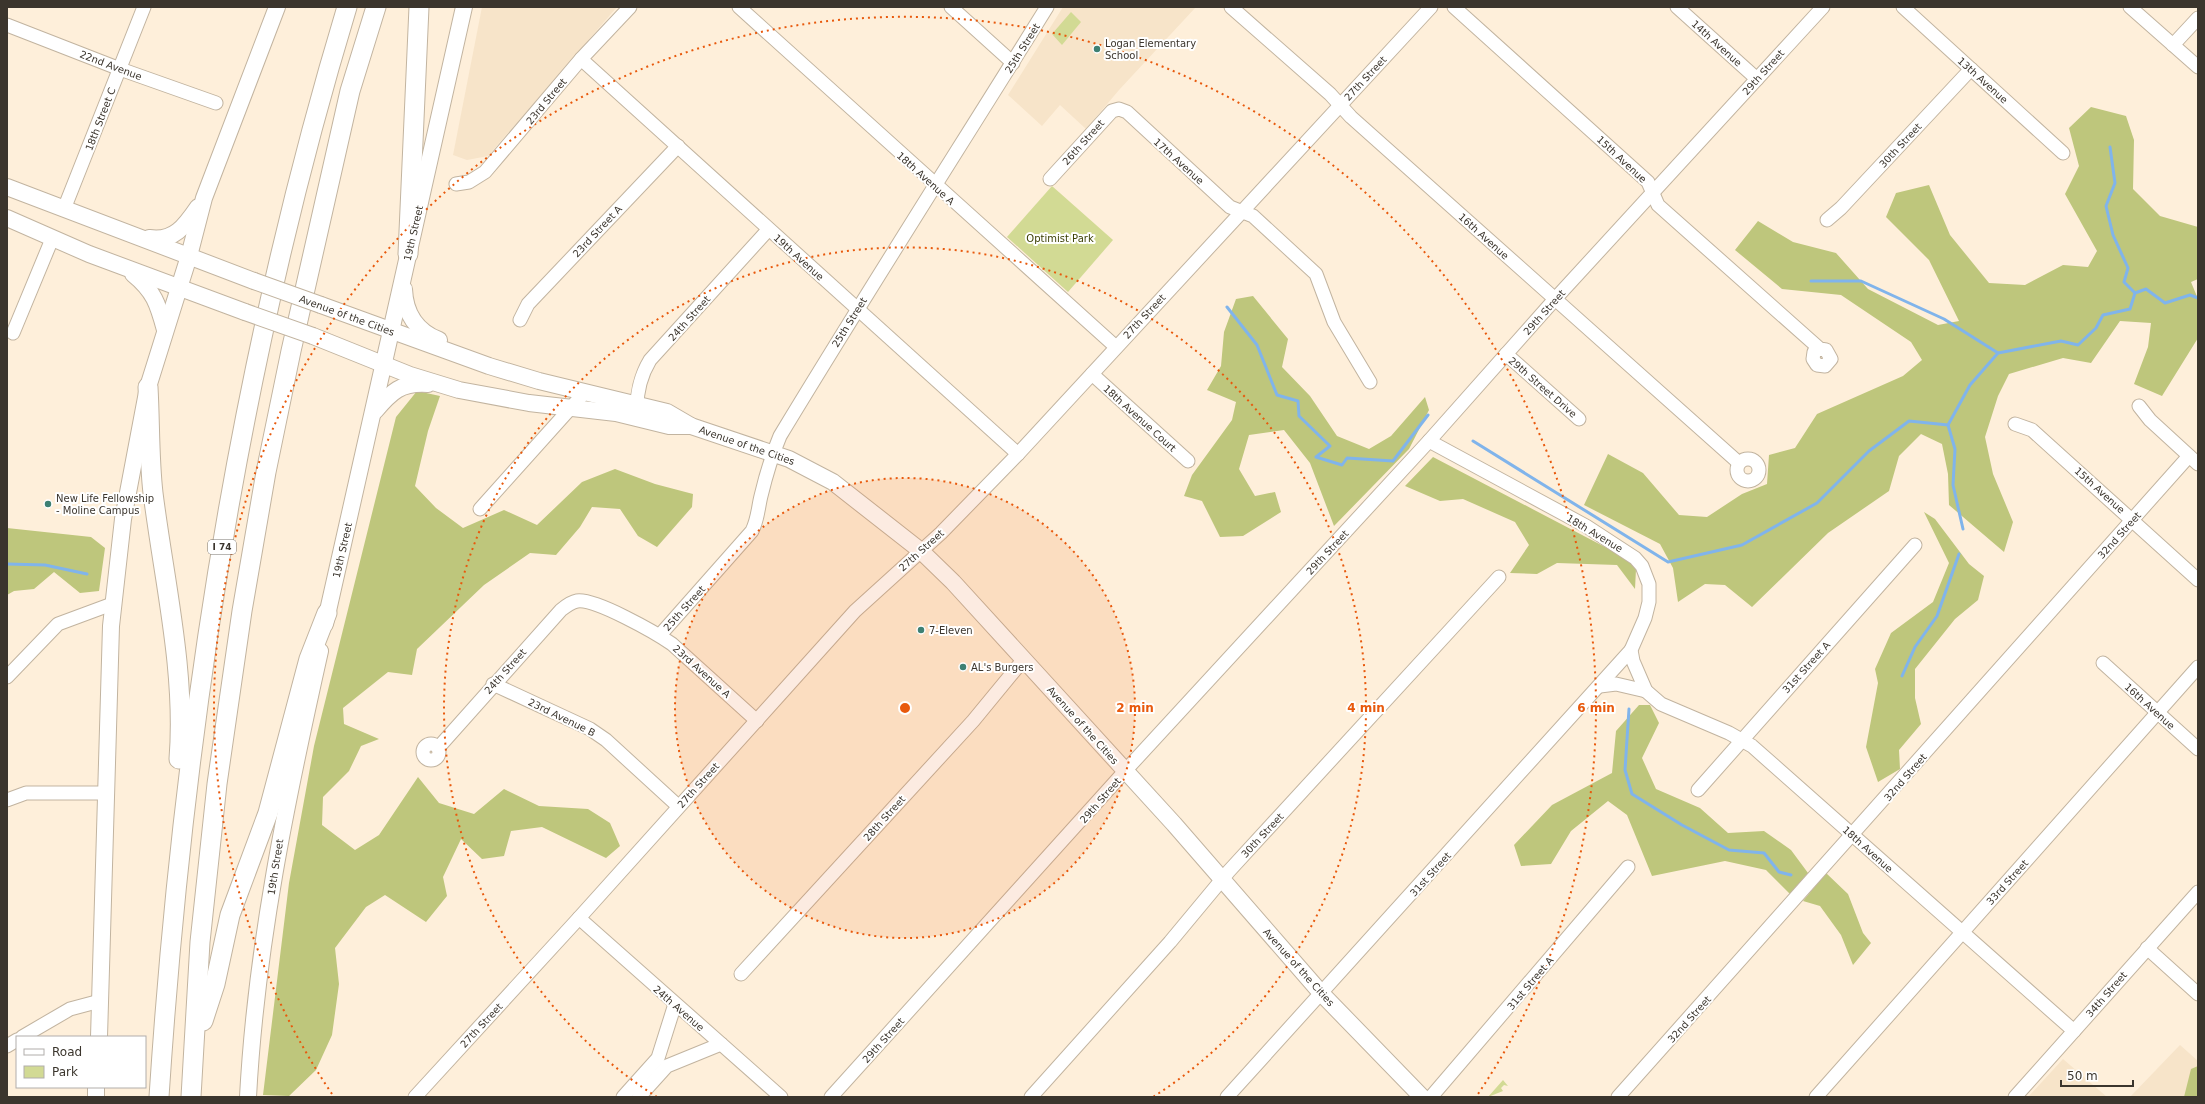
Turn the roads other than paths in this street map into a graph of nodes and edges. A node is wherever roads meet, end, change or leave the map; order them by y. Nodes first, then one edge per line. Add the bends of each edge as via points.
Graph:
1 (144, 7) edge
2 (277, 7) edge
3 (347, 7) edge
4 (376, 7) edge
5 (419, 7) edge
6 (464, 7) edge
7 (630, 7) edge
8 (739, 7) edge
9 (951, 7) edge
10 (1047, 7) edge
11 (1232, 7) edge
12 (1431, 7) edge
13 (1454, 7) edge
14 (1677, 7) edge
15 (1823, 7) edge
16 (1903, 7) edge
17 (2130, 7) edge
18 (2198, 18) edge
19 (7, 25) edge
20 (2173, 45) junction
21 (581, 59) junction
22 (1012, 63) junction
23 (2198, 67) edge
24 (1971, 68) junction
25 (120, 69) junction
26 (1757, 79) junction
27 (216, 103) dead end
28 (1340, 105) junction
29 (1119, 109) joint
30 (678, 146) junction
31 (2063, 153) dead end
32 (1050, 179) dead end
33 (456, 184) dead end
34 (936, 186) junction
35 (7, 188) edge
36 (1653, 192) junction
37 (204, 198) junction
38 (64, 209) junction
39 (1241, 211) junction
40 (7, 218) edge
41 (1827, 220) dead end
42 (768, 230) junction
43 (136, 236) junction
44 (52, 239) junction
45 (190, 256) junction
46 (406, 263) junction
47 (127, 269) junction
48 (179, 288) junction
49 (1555, 299) junction
50 (857, 308) junction
51 (520, 320) dead end
52 (165, 331) junction
53 (391, 331) junction
54 (13, 333) dead end
55 (1116, 347) junction
56 (1820, 349) dead end
57 (1506, 354) junction
58 (384, 364) junction
59 (1092, 374) junction
60 (1370, 382) dead end
61 (446, 386) junction
62 (148, 387) junction
63 (585, 392) junction
64 (2138, 406) dead end
65 (572, 407) junction
66 (636, 411) junction
67 (374, 412) junction
68 (1579, 419) dead end
69 (2015, 424) dead end
70 (1429, 441) junction
71 (773, 452) junction
72 (1018, 454) junction
73 (2193, 460) edge
74 (1188, 461) dead end
75 (1739, 463) dead end
76 (480, 509) dead end
77 (2133, 519) junction
78 (1915, 545) dead end
79 (920, 551) junction
80 (1498, 577) dead end
81 (2198, 580) edge
82 (577, 601) joint
83 (112, 604) junction
84 (327, 613) junction
85 (660, 635) junction
86 (1631, 650) junction
87 (1024, 659) junction
88 (2103, 663) dead end
89 (2198, 667) edge
90 (7, 677) edge
91 (493, 684) junction
92 (1600, 686) junction
93 (1646, 690) junction
94 (2157, 713) junction
95 (757, 721) junction
96 (1742, 740) junction
97 (438, 748) dead end
98 (2198, 749) edge
99 (1125, 771) junction
100 (1698, 790) dead end
101 (106, 793) junction
102 (7, 800) edge
103 (678, 806) junction
104 (1853, 836) junction
105 (1628, 867) dead end
106 (177, 869) junction
107 (1222, 880) junction
108 (2198, 892) edge
109 (578, 918) junction
110 (1962, 933) junction
111 (2147, 948) junction
112 (742, 974) dead end
113 (1321, 993) junction
114 (2198, 994) edge
115 (100, 1002) junction
116 (675, 1004) junction
117 (2074, 1031) junction
118 (24, 1036) edge
119 (99, 1036) edge
120 (16, 1041) edge
121 (721, 1044) junction
122 (7, 1046) edge
123 (194, 1048) junction
124 (159, 1097) edge
125 (192, 1097) edge
126 (248, 1097) edge
127 (414, 1097) edge
128 (623, 1097) edge
129 (639, 1097) edge
130 (781, 1097) edge
131 (831, 1097) edge
132 (1031, 1097) edge
133 (1227, 1097) edge
134 (1422, 1097) edge
135 (1431, 1097) edge
136 (1618, 1097) edge
137 (1816, 1097) edge
138 (2015, 1097) edge

1 - 25 street, 18th Street C
2 - 37 main road
3 - 106 highway, I 74 via 298,184 243,430 206,640
4 - 123 highway via 350,91 304,290 254,542 218,784 200,942
5 - 46 highway
6 - 46 main road, 19th Street
7 - 21 street, 23rd Street
8 - 34 street, 18th Avenue A
9 - 22 street
10 - 22 street, 25th Street
11 - 28 street, 16th Avenue
12 - 28 street, 27th Street
13 - 36 street, 15th Avenue via 1648,182
14 - 26 street, 14th Avenue
15 - 26 street, 29th Street
16 - 24 street, 13th Avenue
17 - 20 street
18 - 20 street
19 - 25 street, 22nd Avenue
20 - 23 street
21 - 30 street, 19th Avenue
21 - 33 street, 23rd Street via 485,172 469,182
22 - 34 street, 25th Street
24 - 31 street, 13th Avenue
24 - 41 street, 30th Street
25 - 27 street, 22nd Avenue
25 - 38 street, 18th Street C
26 - 36 street, 29th Street
28 - 39 street, 27th Street
28 - 49 street, 16th Avenue
29 - 32 street, 26th Street via 1112,111
29 - 39 street, 17th Avenue via 1127,112 1230,207
30 - 42 street, 19th Avenue
30 - 51 street, 23rd Street A via 528,304
34 - 50 street, 25th Street
34 - 55 street, 18th Avenue A
35 - 38 main road, Avenue of the Cities
36 - 49 street, 29th Street
36 - 56 street, 15th Avenue via 1658,205
37 - 43 main road via 179,232 159,240
37 - 45 main road
38 - 43 main road, Avenue of the Cities
39 - 55 street, 27th Street
39 - 60 street, 17th Avenue via 1253,216 1316,274 1334,322
40 - 44 main road, Avenue of the Cities
42 - 50 street, 19th Avenue
42 - 66 street, 24th Street via 650,360 643,374
43 - 45 main road, Avenue of the Cities
44 - 47 main road, Avenue of the Cities
44 - 54 street
45 - 48 main road
45 - 53 main road, Avenue of the Cities, bridge
46 - 53 main road, 19th Street
46 - 63 main road via 404,304 415,325 426,334
47 - 48 main road, Avenue of the Cities
47 - 52 main road via 153,293 159,305
48 - 52 main road
48 - 58 main road, Avenue of the Cities, bridge
49 - 57 street, 29th Street
49 - 75 street, 16th Avenue
50 - 71 street, 25th Street via 780,436
50 - 72 street, 19th Avenue
52 - 62 main road
53 - 58 main road, 19th Street
53 - 63 main road, Avenue of the Cities via 489,366
55 - 59 street, 27th Street
57 - 68 street, 29th Street Drive
57 - 70 street, 29th Street
58 - 61 main road, Avenue of the Cities
58 - 67 main road, 19th Street
59 - 72 street, 27th Street
59 - 74 street, 18th Avenue Court
61 - 65 main road, Avenue of the Cities via 501,399
61 - 67 main road via 420,383 396,389
62 - 83 main road via 123,519
62 - 106 highway via 149,454 170,610 179,701
63 - 65 street
63 - 66 main road, Avenue of the Cities
64 - 73 street
65 - 66 main road, Avenue of the Cities
65 - 76 street
66 - 71 main road, Avenue of the Cities via 669,426 691,426
67 - 84 main road, 19th Street
69 - 77 street, 15th Avenue via 2032,430
70 - 86 street, 18th Avenue via 1586,526 1635,558 1647,576 1649,602
70 - 99 street, 29th Street
71 - 79 main road, Avenue of the Cities via 833,482
71 - 85 street, 25th Street via 759,514 752,531
72 - 79 street, 27th Street
73 - 77 street, 32nd Street
77 - 81 street, 15th Avenue
77 - 104 street, 32nd Street
78 - 96 street, 31st Street A
79 - 87 main road, Avenue of the Cities via 953,582
79 - 95 street, 27th Street via 854,612
80 - 107 street, 30th Street
82 - 85 street, 23rd Avenue A via 593,602
82 - 91 street, 24th Street via 561,610
83 - 90 street via 58,624
83 - 101 main road
84 - 123 highway via 309,659 268,813 230,915 215,984
84 - 126 main road, 19th Street via 288,794 270,898 254,1018
85 - 95 street, 23rd Avenue A
86 - 92 street, 31st Street
86 - 93 street, 18th Avenue
87 - 99 main road, Avenue of the Cities
87 - 112 street, 28th Street via 968,726
88 - 94 street, 16th Avenue
89 - 94 street, 33rd Street
91 - 97 street, 24th Street
91 - 103 street, 23rd Avenue B via 590,729 606,740
92 - 93 street via 1616,684
92 - 113 street, 31st Street
93 - 96 street, 18th Avenue via 1661,704
94 - 98 street, 16th Avenue
94 - 110 street, 33rd Street
95 - 103 street, 27th Street
96 - 100 street, 31st Street A
96 - 104 street, 18th Avenue via 1752,746
99 - 107 main road, Avenue of the Cities
99 - 131 street, 29th Street
101 - 102 street via 26,793
101 - 115 main road
103 - 109 street, 27th Street
104 - 110 street, 18th Avenue
104 - 136 street, 32nd Street
105 - 135 street, 31st Street A
106 - 124 highway, I 74
107 - 113 main road, Avenue of the Cities
107 - 132 street, 30th Street
108 - 111 street, 34th Street
109 - 116 street, 24th Avenue
109 - 127 street, 27th Street
110 - 117 street, 18th Avenue
110 - 137 street, 33rd Street
111 - 114 street
111 - 117 street, 34th Street
113 - 133 street, 31st Street
113 - 134 main road, Avenue of the Cities
115 - 118 street via 70,1009
115 - 119 main road
116 - 121 street, 24th Avenue
116 - 128 street via 658,1058
117 - 138 street, 34th Street
120 - 122 street
121 - 129 street via 667,1066
121 - 130 street, 24th Avenue
123 - 125 highway

